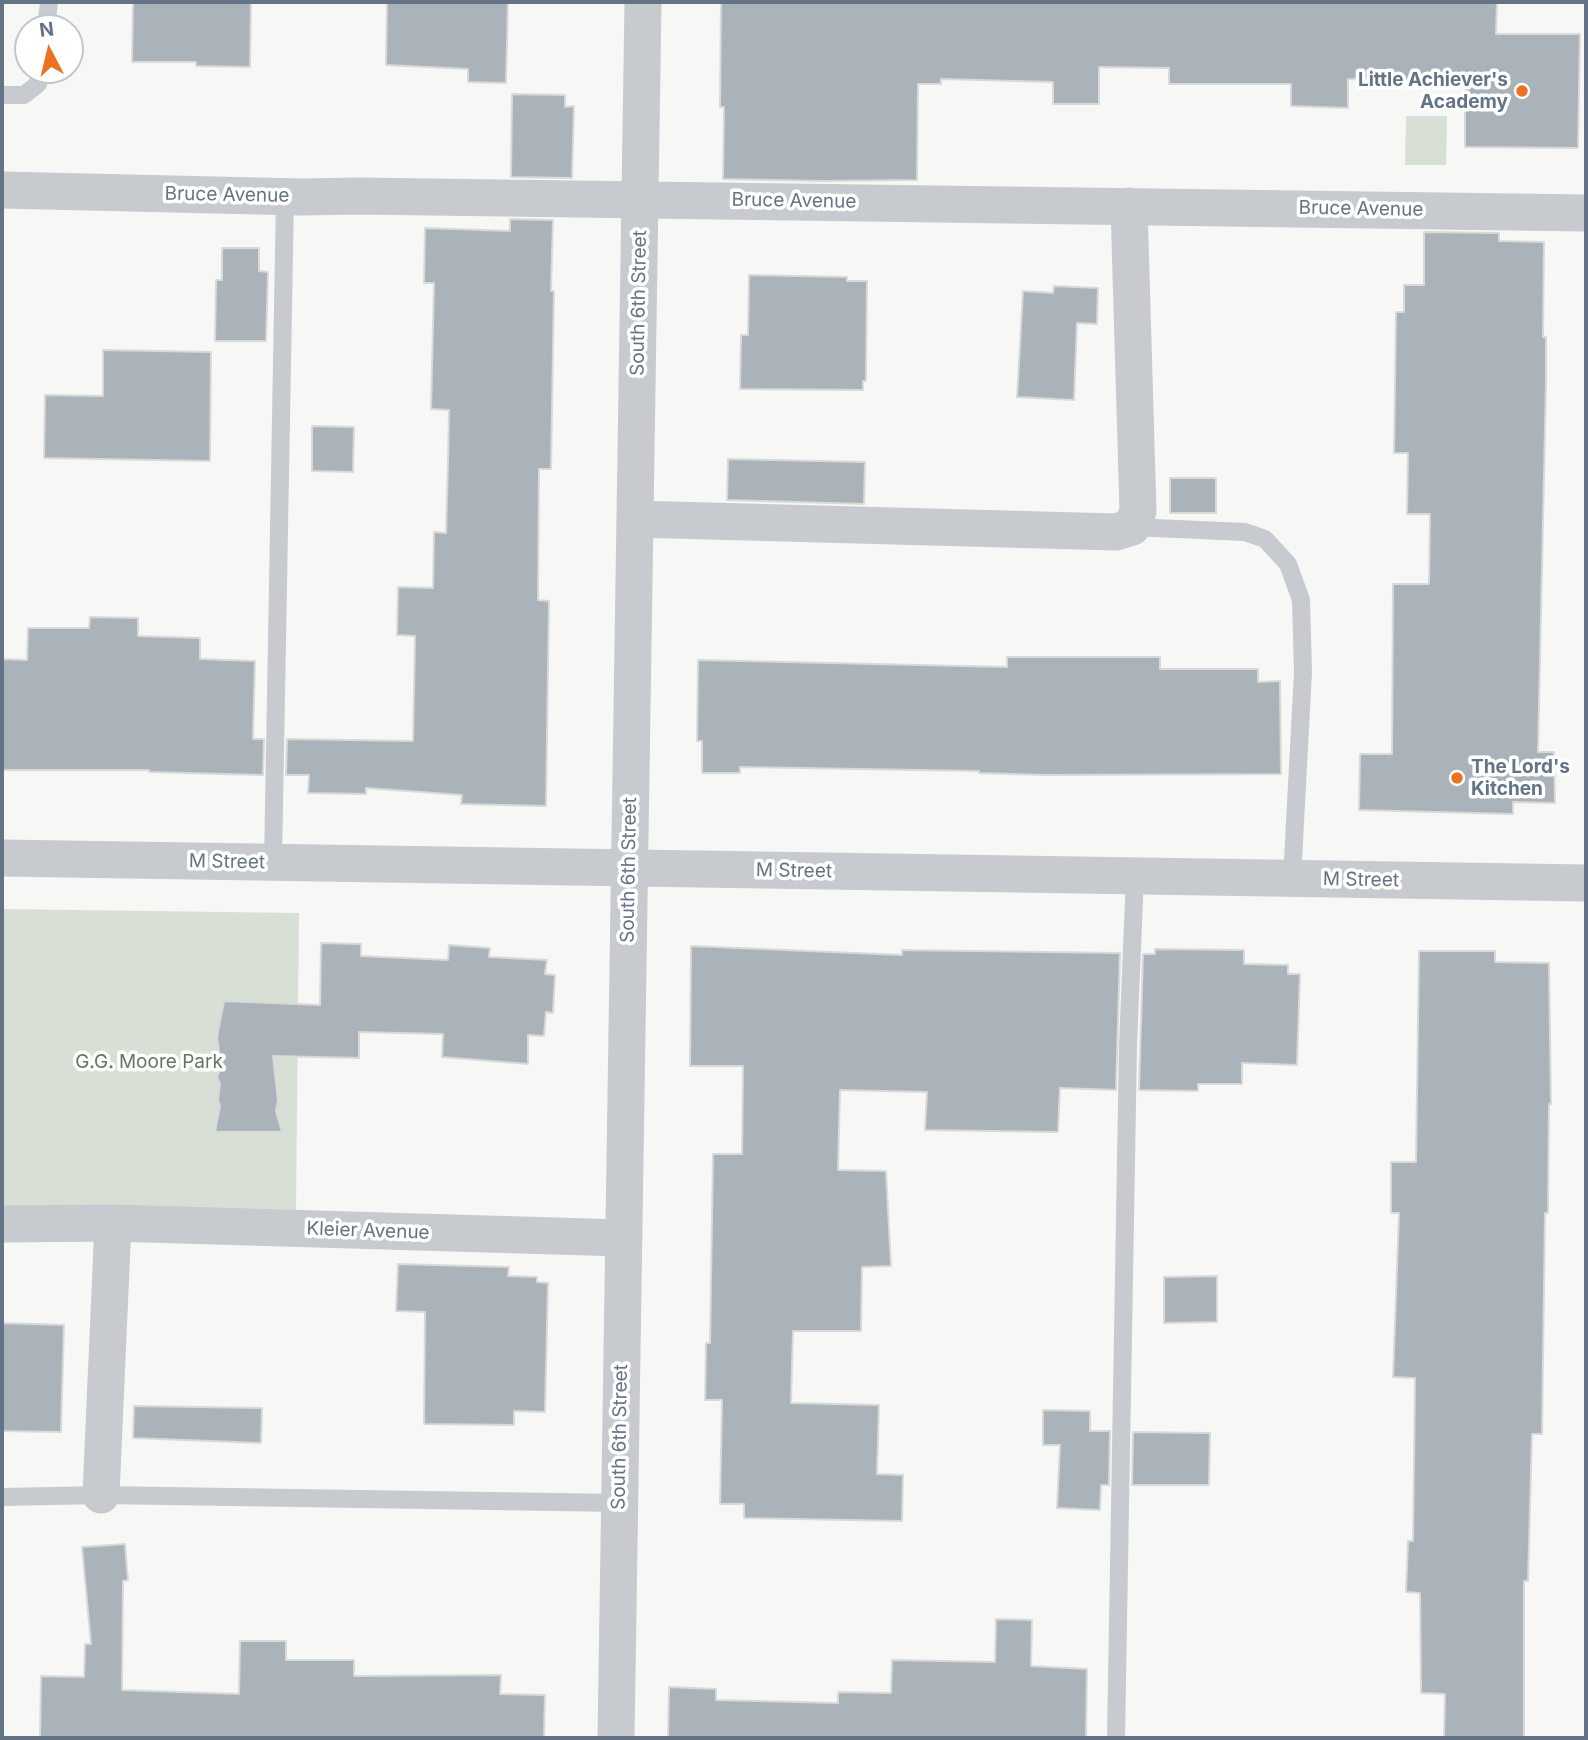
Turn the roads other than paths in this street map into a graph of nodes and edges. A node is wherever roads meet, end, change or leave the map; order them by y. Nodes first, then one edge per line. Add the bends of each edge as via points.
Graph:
1 (643, 2) edge
2 (38, 84) edge
3 (2, 95) edge
4 (2, 190) edge
5 (285, 197) junction
6 (641, 199) junction
7 (1129, 206) junction
8 (1586, 213) edge
9 (635, 519) junction
10 (1132, 527) junction
11 (2, 858) edge
12 (273, 862) junction
13 (629, 869) junction
14 (1135, 876) junction
15 (1292, 878) junction
16 (1586, 883) edge
17 (113, 1223) junction
18 (2, 1224) edge
19 (623, 1238) junction
20 (101, 1495) junction
21 (2, 1497) edge
22 (620, 1503) junction
23 (616, 1738) edge
24 (1116, 1738) edge

1 - 6 street, South 6th Street
2 - 3 lane via 24,95
4 - 5 street, Bruce Avenue
5 - 6 street, Bruce Avenue
5 - 12 lane
6 - 7 street, Bruce Avenue
6 - 9 street, South 6th Street
7 - 8 street, Bruce Avenue
7 - 10 street via 1138,511
9 - 10 street via 1116,533
9 - 13 street, South 6th Street
10 - 15 lane via 1245,532 1265,539 1289,564 1301,600 1303,672
11 - 12 street, M Street
12 - 13 street, M Street
13 - 14 street, M Street
13 - 19 street, South 6th Street
14 - 15 street, M Street
14 - 24 lane
15 - 16 street, M Street
17 - 18 street, Kleier Avenue
17 - 19 street, Kleier Avenue
17 - 20 street
19 - 22 street, South 6th Street
20 - 21 lane
20 - 22 lane
22 - 23 street, South 6th Street

